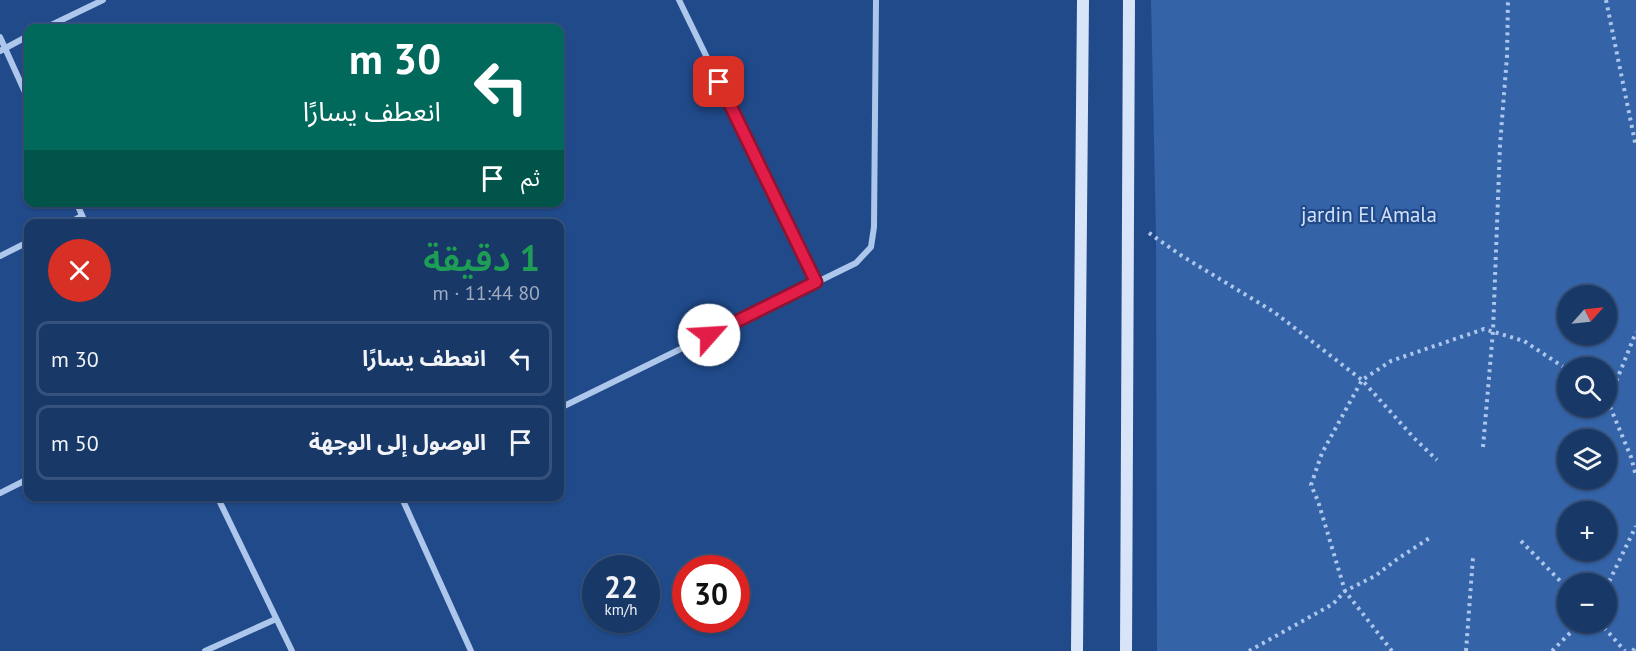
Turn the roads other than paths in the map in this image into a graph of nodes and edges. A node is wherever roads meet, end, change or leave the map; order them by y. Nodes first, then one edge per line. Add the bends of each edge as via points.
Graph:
1 (103, 0) edge
2 (679, 0) edge
3 (876, 0) edge
4 (1083, 0) edge
5 (1129, 0) edge
6 (53, 24) edge
7 (0, 37) edge
8 (24, 38) edge
9 (2, 49) edge
10 (24, 91) edge
11 (78, 207) edge
12 (82, 216) junction
13 (76, 219) edge
14 (84, 219) edge
15 (24, 244) edge
16 (0, 256) edge
17 (816, 282) junction
18 (564, 406) edge
19 (24, 480) edge
20 (0, 492) edge
21 (219, 501) edge
22 (403, 501) edge
23 (276, 619) junction
24 (205, 651) edge
25 (292, 651) edge
26 (471, 651) edge
27 (1077, 651) edge
28 (1126, 651) edge

1 - 6 street
2 - 17 street
3 - 17 street via 871,247 856,262
4 - 27 street
5 - 28 street
7 - 9 street
8 - 9 street
9 - 10 street
11 - 12 street
12 - 13 street
12 - 14 street
15 - 16 street
17 - 18 street
19 - 20 street
21 - 23 street
22 - 26 street
23 - 24 street
23 - 25 street

